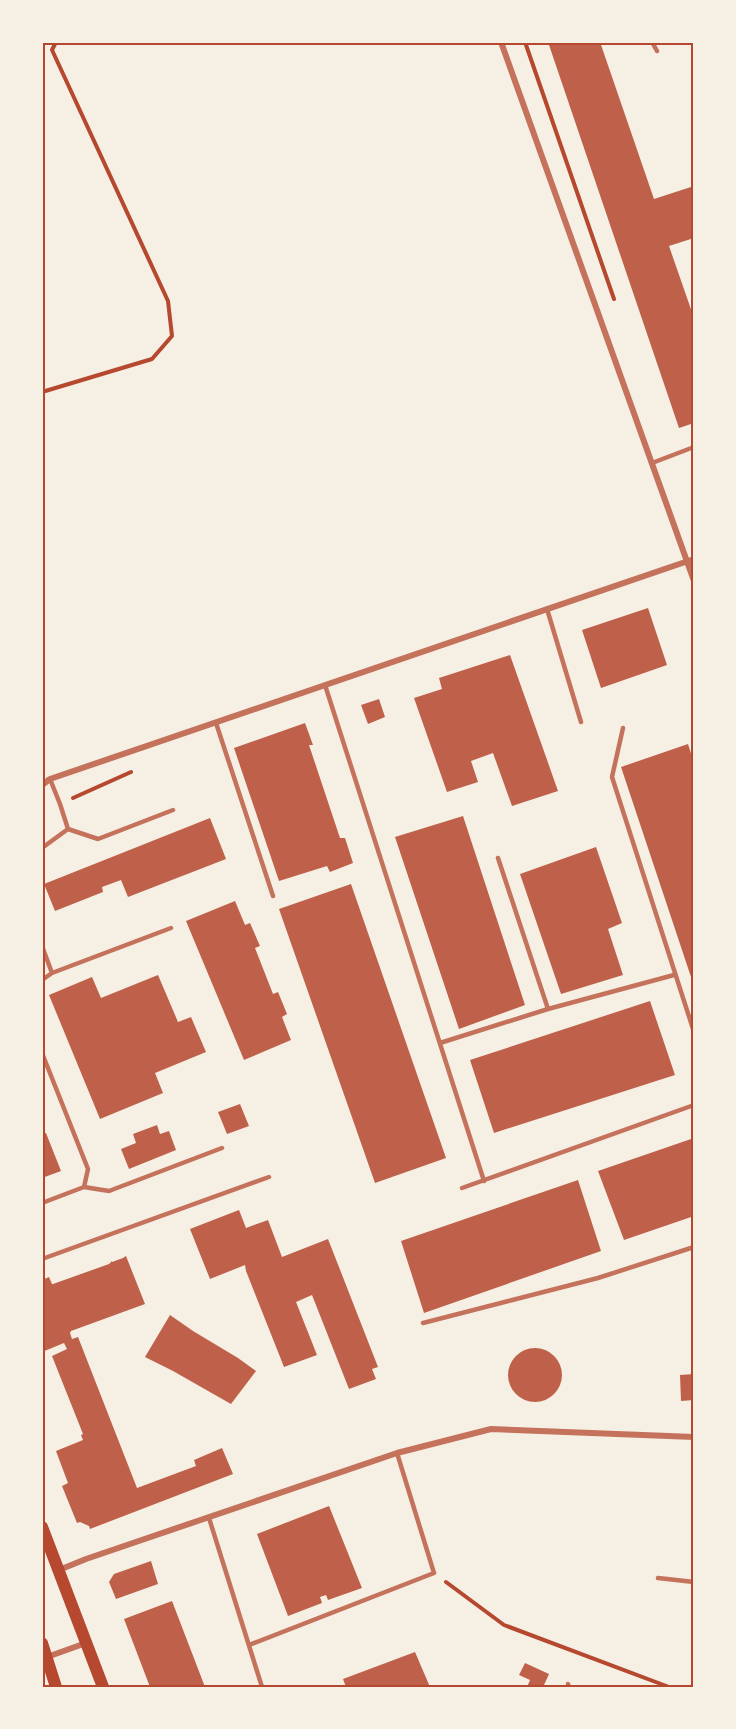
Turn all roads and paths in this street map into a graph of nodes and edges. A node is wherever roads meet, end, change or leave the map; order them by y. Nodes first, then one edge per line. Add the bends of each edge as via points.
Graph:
1 (56, 42) edge
2 (501, 42) edge
3 (652, 42) edge
4 (657, 51) dead end
5 (42, 392) edge
6 (694, 447) edge
7 (652, 463) junction
8 (694, 559) edge
9 (686, 561) junction
10 (694, 581) edge
11 (547, 609) junction
12 (325, 685) junction
13 (581, 722) dead end
14 (216, 723) junction
15 (623, 728) dead end
16 (50, 779) junction
17 (42, 780) edge
18 (42, 785) edge
19 (173, 810) dead end
20 (68, 829) junction
21 (42, 848) edge
22 (498, 858) dead end
23 (273, 896) dead end
24 (171, 928) dead end
25 (42, 946) edge
26 (52, 974) junction
27 (674, 975) junction
28 (42, 980) edge
29 (548, 1009) junction
30 (694, 1032) edge
31 (440, 1043) junction
32 (42, 1053) edge
33 (694, 1105) edge
34 (222, 1148) dead end
35 (269, 1177) dead end
36 (484, 1181) junction
37 (84, 1187) junction
38 (462, 1188) dead end
39 (42, 1203) edge
40 (694, 1247) edge
41 (42, 1259) edge
42 (423, 1323) dead end
43 (694, 1437) edge
44 (398, 1453) junction
45 (209, 1518) junction
46 (42, 1527) edge
47 (59, 1570) junction
48 (434, 1573) junction
49 (658, 1578) dead end
50 (694, 1582) edge
51 (86, 1642) junction
52 (42, 1643) edge
53 (249, 1646) junction
54 (44, 1659) edge
55 (57, 1687) edge
56 (103, 1687) edge
57 (262, 1687) edge
58 (669, 1687) edge

1 - 5 path via 52,50 168,301 172,336 152,359
2 - 7 street
3 - 4 lane
6 - 7 lane
7 - 9 street
8 - 9 street
9 - 10 street
9 - 11 street
11 - 12 street
11 - 13 lane
12 - 14 street
12 - 31 lane
14 - 16 street
14 - 23 lane
15 - 27 lane via 612,777
16 - 17 street
16 - 18 street
16 - 20 lane
19 - 20 lane via 98,839
20 - 21 lane
22 - 29 lane
24 - 26 lane
25 - 26 lane
26 - 28 lane
27 - 29 lane
27 - 30 lane
29 - 31 lane
31 - 36 lane
32 - 37 lane via 88,1169
33 - 36 lane
34 - 37 lane via 109,1191
35 - 41 lane
36 - 38 lane
37 - 39 lane
40 - 42 lane via 598,1278
43 - 44 street via 491,1429
44 - 45 street
44 - 48 lane
45 - 47 street
45 - 53 lane
46 - 47 main road
47 - 51 main road
48 - 53 lane
48 - 58 path via 504,1625
49 - 50 lane
51 - 54 street
51 - 56 main road
52 - 54 main road
53 - 57 lane
54 - 55 main road

